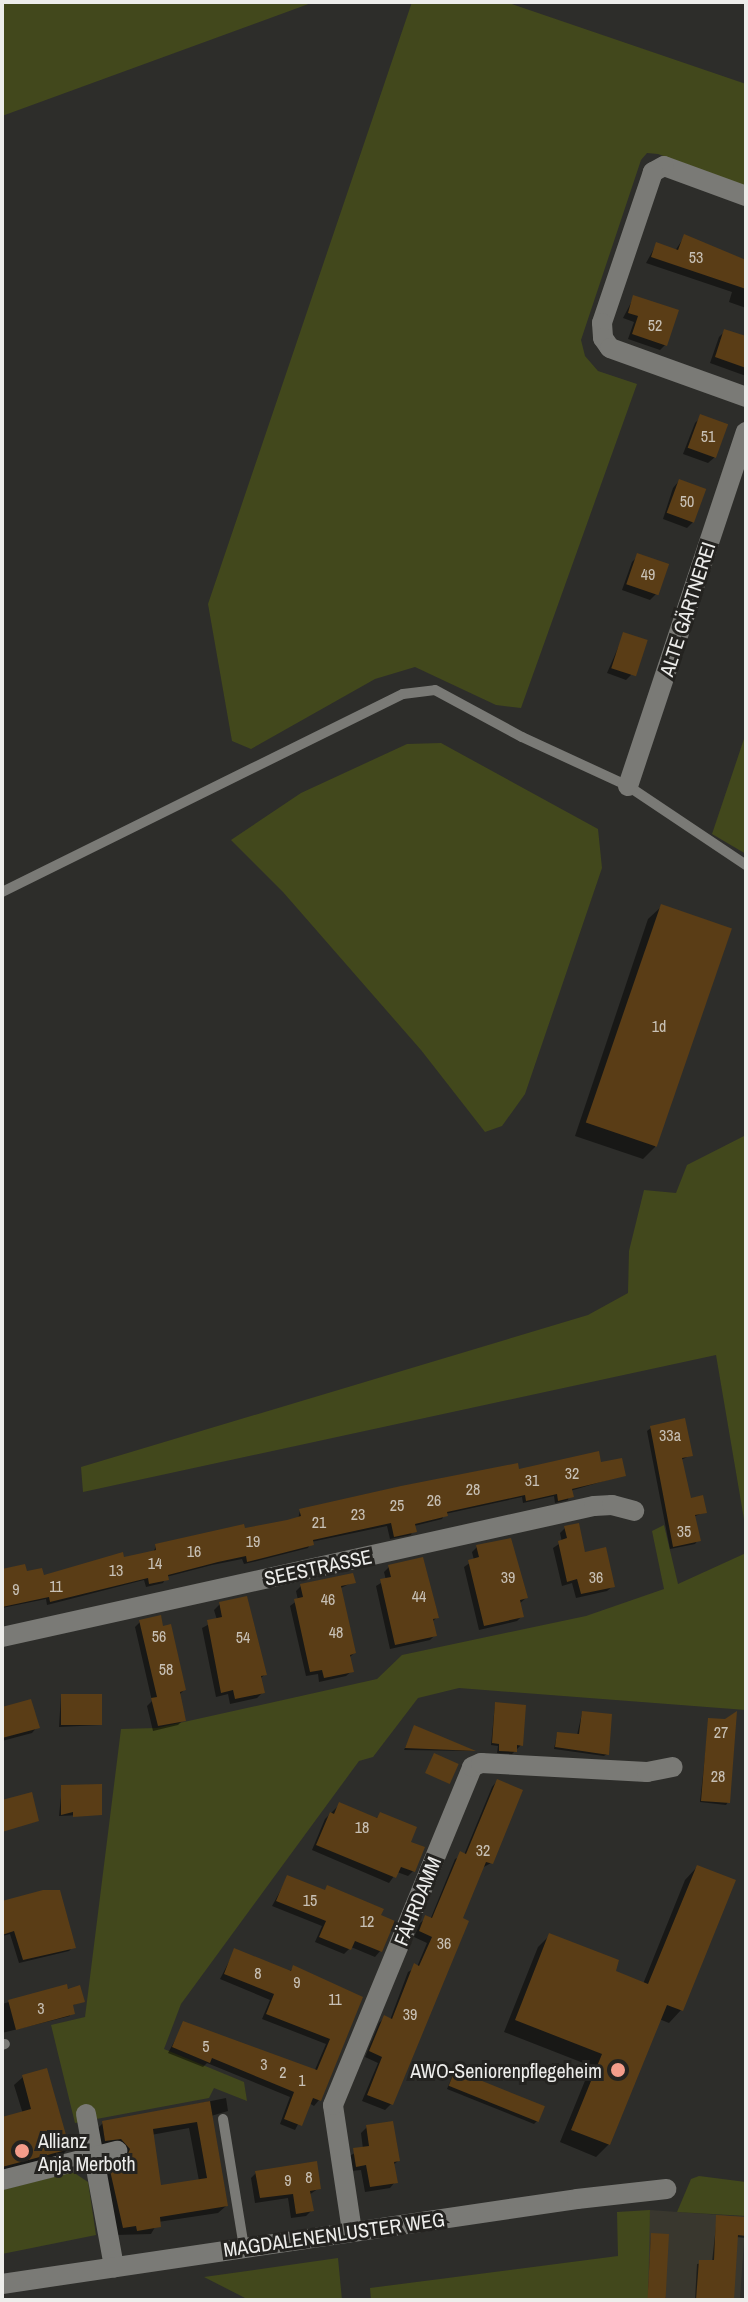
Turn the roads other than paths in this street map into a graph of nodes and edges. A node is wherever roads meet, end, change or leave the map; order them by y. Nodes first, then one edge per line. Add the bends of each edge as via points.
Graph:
1 (746, 196) edge
2 (746, 397) edge
3 (746, 432) edge
4 (628, 786) junction
5 (746, 865) edge
6 (2, 892) edge
7 (634, 1511) dead end
8 (2, 1637) edge
9 (673, 1767) dead end
10 (86, 2114) dead end
11 (223, 2119) dead end
12 (117, 2151) dead end
13 (94, 2157) junction
14 (2, 2180) edge
15 (666, 2189) dead end
16 (352, 2231) junction
17 (244, 2247) junction
18 (114, 2267) junction
19 (2, 2284) edge

1 - 2 street via 664,166 653,172 602,323 610,348
3 - 4 street, ALTE GÄRTNEREI
4 - 5 lane
4 - 6 lane via 435,690 403,694
7 - 8 street, SEESTRASSE via 594,1506
9 - 16 street, FÄHRDAMM via 647,1772 481,1763 472,1767 333,2105
10 - 13 street
11 - 17 lane
12 - 13 street
13 - 14 street
13 - 18 street
15 - 16 street, MAGDALENENLUSTER WEG
16 - 17 street, MAGDALENENLUSTER WEG
17 - 18 street, MAGDALENENLUSTER WEG
18 - 19 street, MAGDALENENLUSTER WEG

